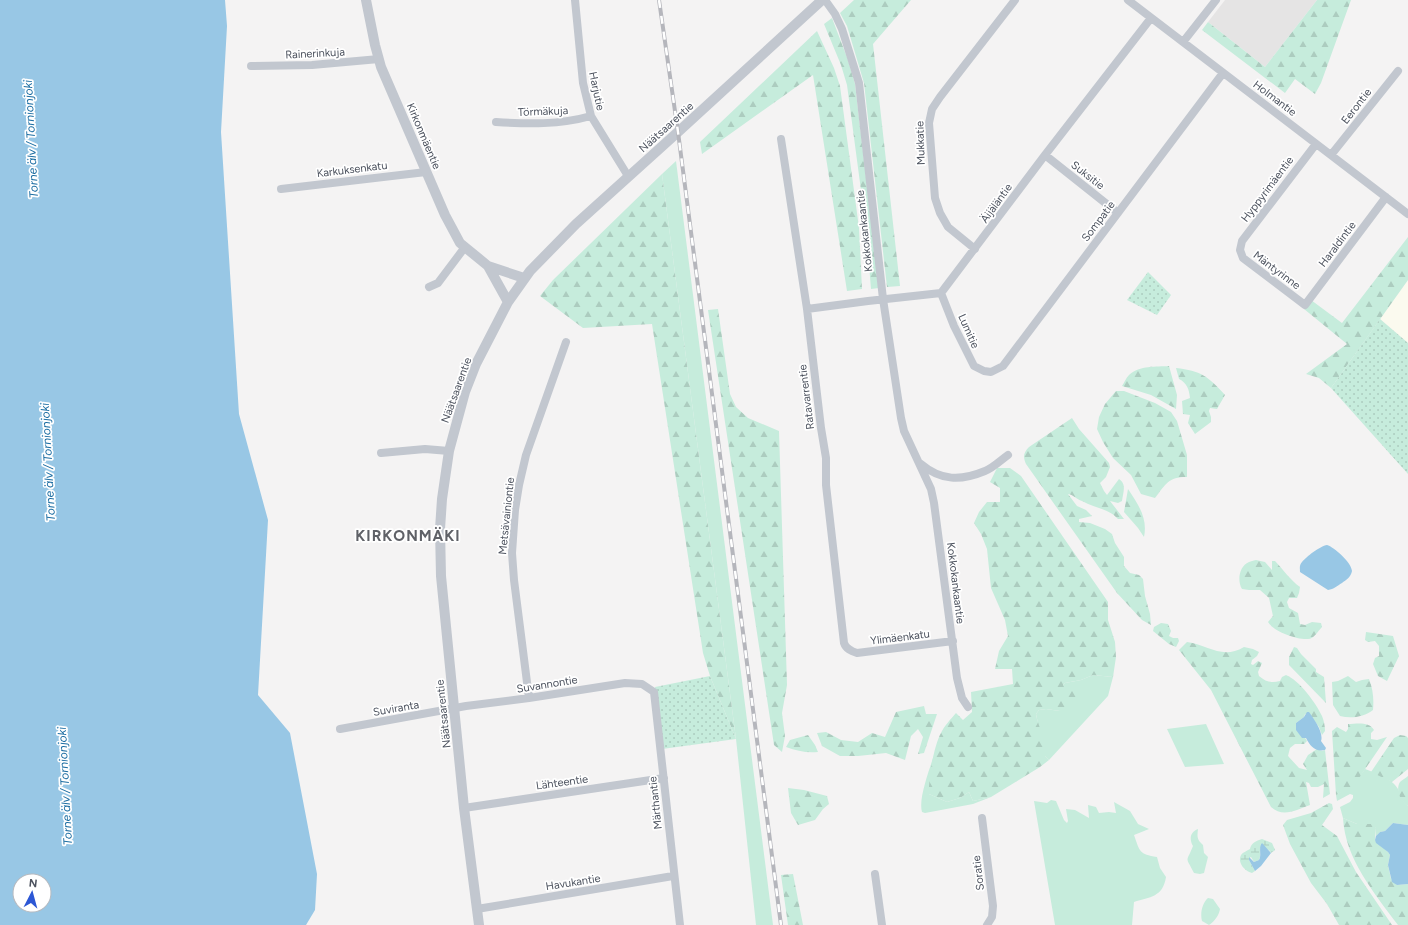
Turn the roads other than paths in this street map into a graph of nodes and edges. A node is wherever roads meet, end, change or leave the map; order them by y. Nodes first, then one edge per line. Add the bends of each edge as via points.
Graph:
1 (366, 0) edge
2 (575, 0) edge
3 (822, 0) edge
4 (825, 0) edge
5 (1015, 0) edge
6 (1128, 0) edge
7 (1216, 0) edge
8 (1151, 18) junction
9 (1183, 42) junction
10 (379, 59) junction
11 (251, 66) dead end
12 (1398, 71) dead end
13 (1223, 73) junction
14 (591, 116) junction
15 (496, 122) dead end
16 (781, 139) dead end
17 (1316, 144) junction
18 (1045, 155) junction
19 (1331, 155) junction
20 (426, 172) junction
21 (628, 176) junction
22 (281, 189) dead end
23 (1386, 197) junction
24 (1407, 212) edge
25 (1118, 213) junction
26 (465, 248) junction
27 (975, 249) junction
28 (1240, 250) joint
29 (488, 266) junction
30 (524, 278) junction
31 (429, 287) dead end
32 (941, 294) junction
33 (883, 299) junction
34 (508, 302) junction
35 (1305, 305) joint
36 (807, 309) junction
37 (566, 342) dead end
38 (984, 371) joint
39 (449, 452) junction
40 (382, 453) dead end
41 (1008, 455) dead end
42 (919, 462) junction
43 (953, 641) junction
44 (850, 651) joint
45 (642, 684) joint
46 (529, 698) junction
47 (968, 707) dead end
48 (455, 708) junction
49 (340, 729) dead end
50 (664, 778) junction
51 (464, 808) junction
52 (982, 818) dead end
53 (874, 874) dead end
54 (673, 876) junction
55 (477, 909) junction
56 (479, 925) edge
57 (680, 925) edge
58 (882, 925) edge
59 (987, 925) edge

1 - 10 street, Kirkonmäentie
2 - 14 street, Harjutie via 583,83
3 - 21 street, Näätsaarentie
4 - 33 street, Kokkokankaantie via 842,29 859,83
5 - 27 street, Mukkatie via 932,108 929,123 935,198 940,213 948,227
6 - 8 street, Holmantie
7 - 9 street
8 - 9 street, Holmantie
8 - 18 street, Äijäläntie
9 - 13 street, Holmantie
10 - 11 street, Rainerinkuja via 312,65
10 - 20 street, Kirkonmäentie
12 - 19 street, Eerontie
13 - 17 street, Holmantie
13 - 25 street, Sompatie
14 - 15 street, Törmäkuja via 551,123
14 - 21 street, Harjutie
16 - 36 street, Ratavarrentie
17 - 19 street, Holmantie
17 - 28 street, Hyppyrimäentie via 1242,241
18 - 25 street, Suksitie
18 - 27 street, Äijäläntie
19 - 23 street, Holmantie
20 - 22 street, Karkuksenkatu
20 - 26 street, Kirkonmäentie via 445,215
21 - 30 street, Näätsaarentie via 572,228
23 - 24 street, Holmantie
23 - 35 street, Haraldintie
25 - 38 street, Sompatie via 1003,366 997,370
26 - 29 street, Kirkonmäentie
26 - 31 street via 438,282
27 - 32 street, Äijäläntie
28 - 35 street, Mäntyrinne via 1243,258
29 - 30 street, Kirkonmäentie
29 - 34 street, Kirkonmäentie
30 - 34 street, Näätsaarentie
32 - 33 street
32 - 38 street, Lumitie via 971,362
33 - 36 street
33 - 42 street, Kokkokankaantie via 901,418 904,431
34 - 39 street, Näätsaarentie via 476,364 465,392
36 - 44 street, Ratavarrentie via 826,458 826,484 844,643
37 - 46 street, Metsävainiontie via 526,455 515,510 512,553 514,580
39 - 40 street via 425,449
39 - 48 street, Näätsaarentie via 440,530 441,576
41 - 42 street, Kokkokankaantie via 986,471 962,478 948,478 936,474
42 - 43 street, Kokkokankaantie via 934,503
43 - 44 street, Ylimäenkatu via 857,653
43 - 47 street, Kokkokankaantie via 957,678 962,698
45 - 46 street, Suvannontie via 625,683
45 - 50 street, Märthantie via 654,692
46 - 48 street, Suvannontie
48 - 49 street, Suviranta
48 - 51 street, Näätsaarentie
50 - 51 street, Lähteentie
50 - 54 street, Märthantie
51 - 55 street, Näätsaarentie
52 - 59 street, Soratie via 993,906 992,917
53 - 58 street
54 - 55 street, Havukantie
54 - 57 street, Märthantie
55 - 56 street, Näätsaarentie

